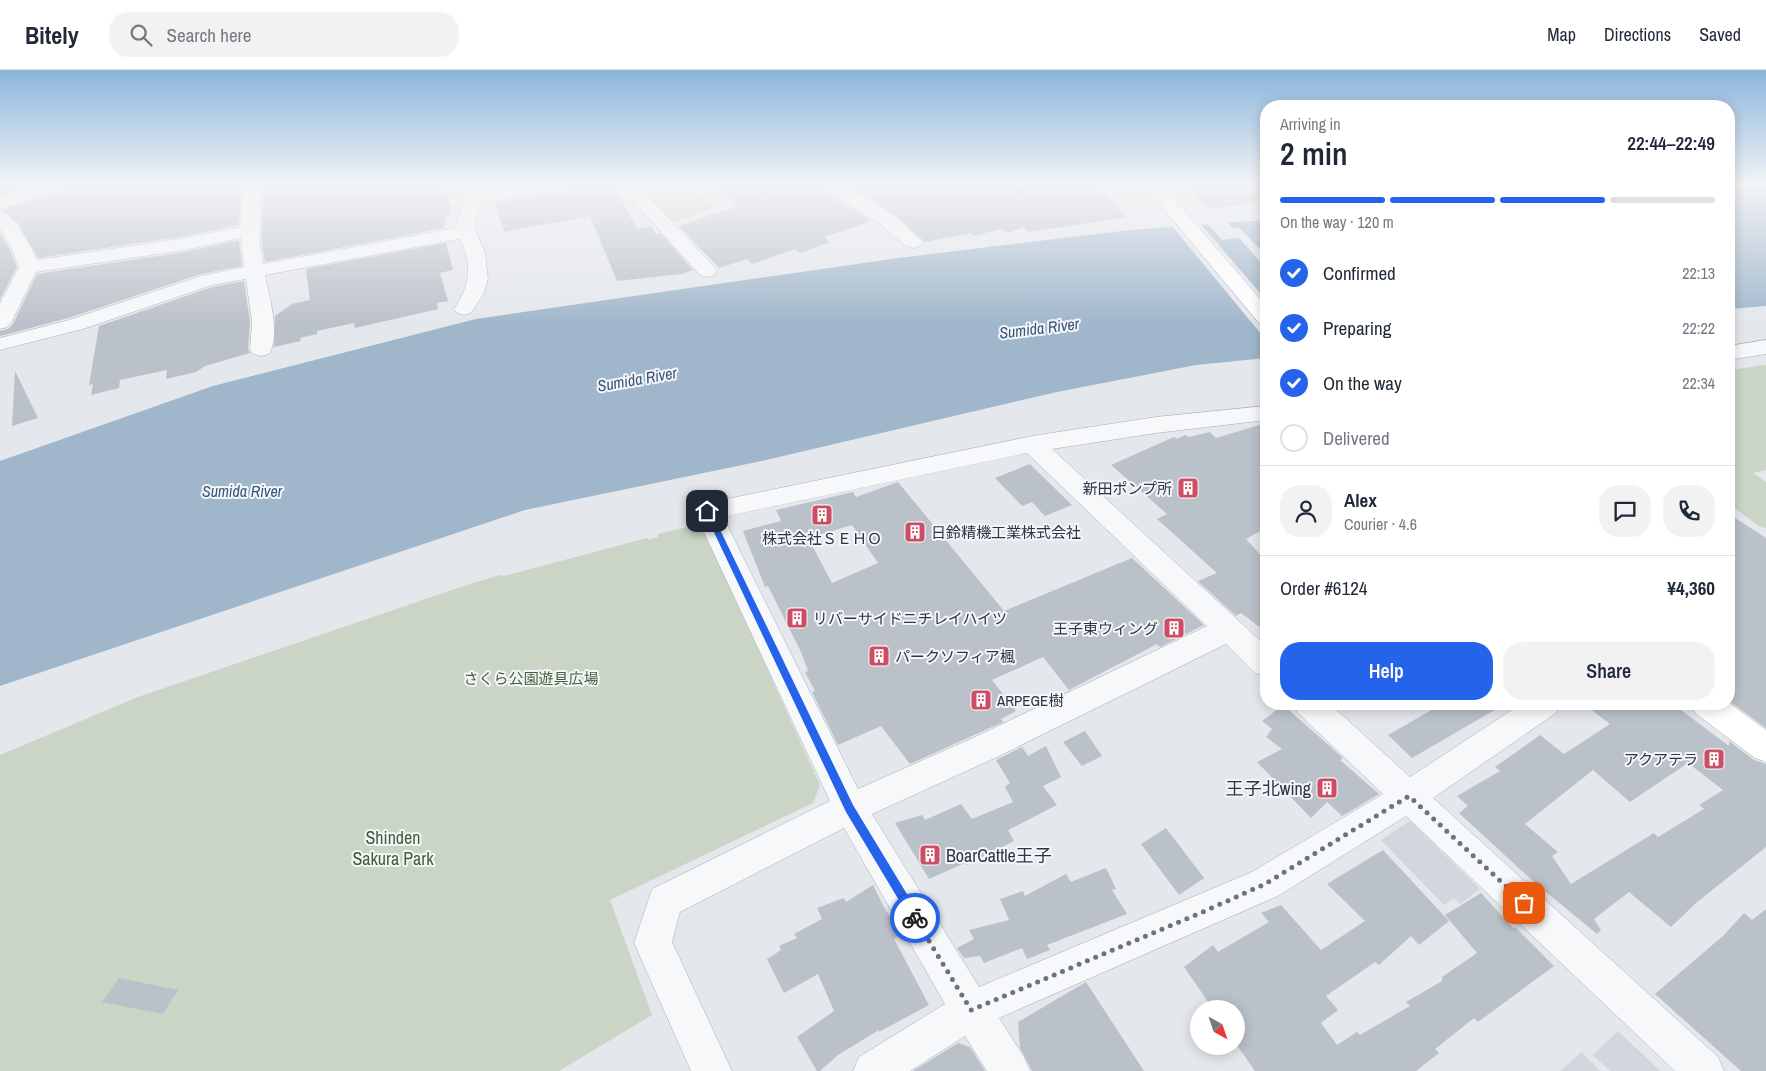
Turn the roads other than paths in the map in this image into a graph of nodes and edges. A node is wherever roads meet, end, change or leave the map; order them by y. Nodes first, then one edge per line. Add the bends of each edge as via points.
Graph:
1 (249, 231) edge
2 (12, 232) edge
3 (245, 232) edge
4 (467, 232) joint
5 (671, 232) edge
6 (901, 232) edge
7 (1193, 232) edge
8 (913, 242) dead end
9 (29, 267) junction
10 (254, 271) junction
11 (707, 271) dead end
12 (464, 309) dead end
13 (1260, 312) edge
14 (0, 323) edge
15 (0, 344) edge
16 (1765, 348) edge
17 (261, 349) dead end
18 (1735, 351) edge
19 (1260, 414) edge
20 (1032, 444) junction
21 (1229, 629) junction
22 (1260, 658) edge
23 (1316, 710) edge
24 (1536, 710) edge
25 (1714, 710) edge
26 (1766, 748) edge
27 (1409, 796) junction
28 (850, 808) junction
29 (971, 1010) junction
30 (712, 1071) edge
31 (873, 1071) edge
32 (1010, 1071) edge
33 (1704, 1071) edge

1 - 10 street
2 - 9 street
3 - 9 street
4 - 10 street
4 - 12 street via 477,256 479,283
5 - 11 street
6 - 8 street
7 - 13 street
9 - 14 street
10 - 15 street via 197,283 76,324
10 - 17 street via 263,322
16 - 18 street
19 - 20 street
20 - 21 street
20 - 28 street via 707,511
21 - 22 street
21 - 28 street via 986,747
23 - 27 street
24 - 27 street
25 - 26 street
27 - 29 street via 1265,884
27 - 33 street
28 - 29 street
28 - 30 street via 665,901 653,943
29 - 31 street
29 - 32 street

